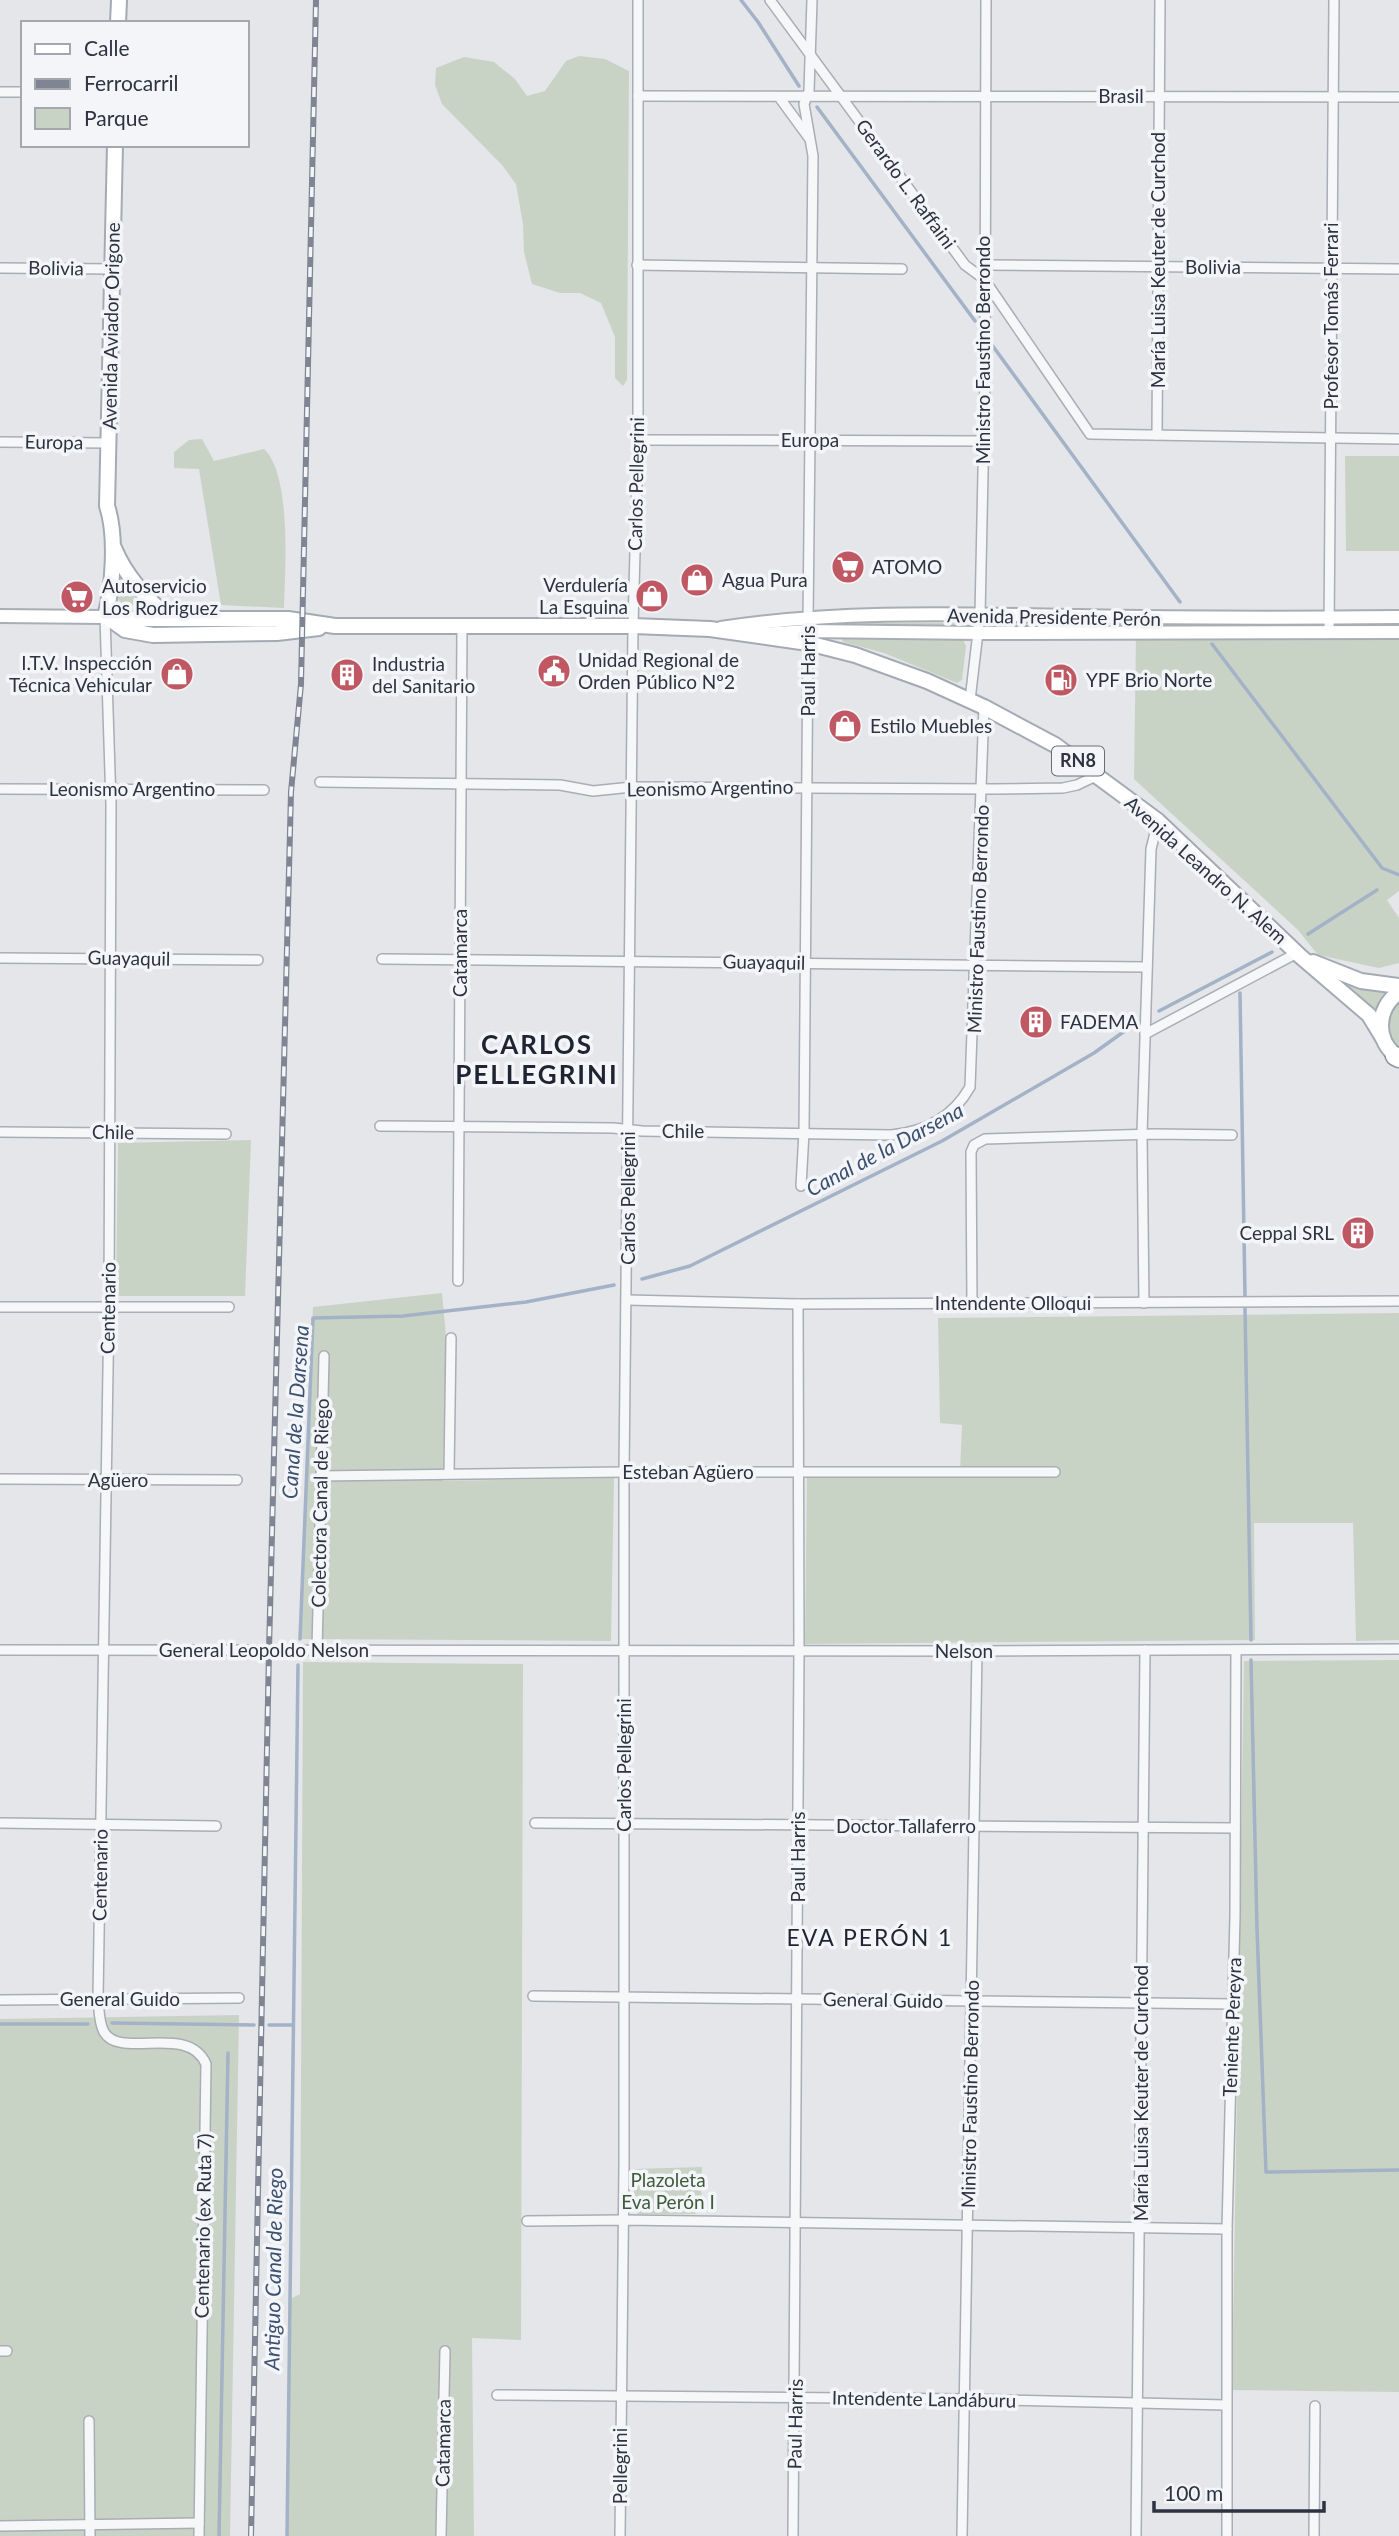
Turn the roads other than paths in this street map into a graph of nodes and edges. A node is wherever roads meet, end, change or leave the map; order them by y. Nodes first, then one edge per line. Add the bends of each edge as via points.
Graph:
1 (119, 0) edge
2 (638, 0) edge
3 (770, 0) edge
4 (813, 0) edge
5 (986, 0) edge
6 (1160, 0) edge
7 (1334, 0) edge
8 (118, 21) edge
9 (812, 56) junction
10 (0, 92) edge
11 (21, 92) edge
12 (985, 95) junction
13 (638, 96) junction
14 (1160, 96) junction
15 (779, 97) junction
16 (806, 97) junction
17 (843, 97) junction
18 (1333, 97) junction
19 (1399, 97) edge
20 (811, 142) junction
21 (116, 147) edge
22 (637, 265) junction
23 (984, 265) junction
24 (1158, 267) junction
25 (0, 268) edge
26 (1332, 268) junction
27 (113, 269) junction
28 (812, 269) junction
29 (902, 269) dead end
30 (1399, 269) edge
31 (984, 279) junction
32 (1157, 435) junction
33 (1331, 439) junction
34 (1399, 439) edge
35 (638, 440) junction
36 (810, 440) junction
37 (983, 441) junction
38 (0, 442) edge
39 (108, 443) junction
40 (107, 506) junction
41 (112, 544) junction
42 (980, 615) junction
43 (0, 616) edge
44 (106, 617) junction
45 (1137, 617) junction
46 (1399, 617) edge
47 (172, 618) junction
48 (1329, 618) junction
49 (335, 626) junction
50 (462, 626) junction
51 (633, 626) junction
52 (710, 629) junction
53 (808, 631) junction
54 (1136, 632) junction
55 (1329, 632) junction
56 (1399, 632) edge
57 (979, 633) junction
58 (970, 700) junction
59 (984, 707) junction
60 (1098, 775) junction
61 (320, 782) dead end
62 (460, 785) junction
63 (632, 787) junction
64 (807, 787) junction
65 (0, 789) edge
66 (110, 789) junction
67 (264, 790) dead end
68 (983, 790) junction
69 (1158, 821) junction
70 (1298, 955) junction
71 (110, 957) junction
72 (0, 958) edge
73 (382, 959) dead end
74 (258, 960) dead end
75 (460, 960) junction
76 (629, 961) junction
77 (805, 962) junction
78 (976, 965) junction
79 (1147, 967) junction
80 (1399, 986) edge
81 (1399, 992) edge
82 (1145, 1034) junction
83 (1382, 1038) junction
84 (1398, 1057) edge
85 (942, 1118) joint
86 (380, 1126) dead end
87 (458, 1127) junction
88 (628, 1130) junction
89 (0, 1132) edge
90 (109, 1132) junction
91 (804, 1132) junction
92 (226, 1134) dead end
93 (1142, 1134) junction
94 (1232, 1135) dead end
95 (800, 1186) dead end
96 (458, 1281) dead end
97 (627, 1300) junction
98 (1399, 1301) edge
99 (972, 1303) junction
100 (1144, 1303) junction
101 (798, 1304) junction
102 (109, 1306) junction
103 (0, 1307) edge
104 (229, 1307) dead end
105 (451, 1338) dead end
106 (324, 1356) dead end
107 (624, 1472) junction
108 (1055, 1472) dead end
109 (798, 1473) junction
110 (449, 1474) junction
111 (320, 1476) junction
112 (0, 1479) edge
113 (105, 1480) junction
114 (237, 1480) dead end
115 (1399, 1649) edge
116 (0, 1650) edge
117 (104, 1650) junction
118 (317, 1650) junction
119 (1145, 1650) junction
120 (1236, 1650) junction
121 (529, 1651) joint
122 (624, 1651) junction
123 (799, 1651) junction
124 (977, 1651) junction
125 (0, 1823) edge
126 (101, 1823) junction
127 (535, 1824) dead end
128 (624, 1824) junction
129 (798, 1825) junction
130 (216, 1826) dead end
131 (974, 1826) junction
132 (1143, 1828) junction
133 (1235, 1828) junction
134 (533, 1996) dead end
135 (623, 1997) junction
136 (239, 1998) dead end
137 (797, 1999) junction
138 (0, 2000) edge
139 (98, 2000) junction
140 (971, 2001) junction
141 (1142, 2003) junction
142 (1234, 2004) junction
143 (623, 2220) junction
144 (527, 2221) dead end
145 (795, 2223) junction
146 (967, 2225) junction
147 (1140, 2228) junction
148 (1227, 2229) junction
149 (444, 2351) dead end
150 (497, 2395) dead end
151 (621, 2396) junction
152 (795, 2397) junction
153 (964, 2399) junction
154 (1137, 2403) junction
155 (1226, 2405) junction
156 (1315, 2406) dead end
157 (89, 2421) dead end
158 (199, 2523) junction
159 (90, 2525) junction
160 (0, 2526) edge
161 (90, 2536) edge
162 (198, 2536) edge
163 (441, 2536) edge
164 (620, 2536) edge
165 (793, 2536) edge
166 (962, 2536) edge
167 (1136, 2536) edge
168 (1227, 2536) edge
169 (1314, 2536) edge

1 - 8 main road
2 - 13 street, Carlos Pellegrini
3 - 9 street, Gerardo L. Raffaini
4 - 9 street
5 - 12 street, Ministro Faustino Berrondo
6 - 14 street, María Luisa Keuter de Curchod
7 - 18 street, Profesor Tomás Ferrari
9 - 16 street, Paul Harris
9 - 17 street, Gerardo L. Raffaini
10 - 11 street
12 - 14 street, Brasil
12 - 17 street, Brasil
12 - 23 street, Ministro Faustino Berrondo
13 - 15 street, Brasil
13 - 22 street, Carlos Pellegrini
14 - 18 street, Brasil
14 - 24 street, María Luisa Keuter de Curchod
15 - 16 street, Brasil
15 - 20 street
16 - 17 street, Brasil
16 - 20 street, Paul Harris
17 - 31 street, Gerardo L. Raffaini via 965,265
18 - 19 street, Brasil
18 - 26 street, Profesor Tomás Ferrari
20 - 28 street, Paul Harris
21 - 27 main road, Avenida Aviador Origone
22 - 28 street
22 - 35 street, Carlos Pellegrini
23 - 24 street, Bolivia
23 - 31 street, Ministro Faustino Berrondo
24 - 26 street, Bolivia
24 - 32 street, María Luisa Keuter de Curchod
25 - 27 street, Bolivia
26 - 30 street, Bolivia
26 - 33 street, Profesor Tomás Ferrari
27 - 39 main road, Avenida Aviador Origone
28 - 29 street
28 - 36 street, Paul Harris
31 - 32 street, Gerardo L. Raffaini via 1090,434
31 - 37 street, Ministro Faustino Berrondo
32 - 33 street
33 - 34 street
33 - 48 street, Profesor Tomás Ferrari
35 - 36 street, Europa
35 - 51 street, Carlos Pellegrini
36 - 37 street, Europa
36 - 53 street, Paul Harris
37 - 42 street, Ministro Faustino Berrondo
38 - 39 street, Europa
39 - 40 main road, Avenida Aviador Origone
40 - 41 main road, Avenida Aviador Origone
40 - 44 main road, Avenida Aviador Origone via 102,519 101,598
41 - 44 main road, Avenida Aviador Origone
41 - 47 main road via 123,567 151,602
42 - 45 main road, Avenida Presidente Perón
42 - 53 main road, Avenida Presidente Perón
42 - 57 street, Ministro Faustino Berrondo
43 - 44 main road, Avenida Presidente Perón
44 - 47 main road, Avenida Presidente Perón
44 - 49 main road, Avenida Presidente Perón via 125,630 153,635 277,633
44 - 66 street, Centenario
45 - 48 main road, Avenida Presidente Perón
45 - 54 main road
46 - 48 main road, Avenida Presidente Perón
47 - 49 main road, Avenida Presidente Perón via 288,619
48 - 55 street, Profesor Tomás Ferrari
49 - 50 main road, Avenida Presidente Perón
50 - 51 main road, Avenida Presidente Perón
50 - 62 street, Catamarca
51 - 52 main road, Avenida Presidente Perón
51 - 63 street, Carlos Pellegrini
52 - 53 main road, Avenida Presidente Perón / RN8 via 759,635
52 - 53 main road, Avenida Presidente Perón via 778,619
53 - 57 main road, Avenida Presidente Perón
53 - 58 main road, Avenida Leandro N. Alem / RN8 via 855,655
53 - 64 street, Paul Harris
54 - 55 main road, Avenida Presidente Perón
54 - 57 main road, Avenida Presidente Perón
55 - 56 main road, Avenida Presidente Perón
57 - 58 street, Ministro Faustino Berrondo
58 - 59 main road, Avenida Leandro N. Alem / RN8
59 - 60 main road, Avenida Leandro N. Alem / RN8 via 1055,745
59 - 68 street, Ministro Faustino Berrondo
60 - 68 street, Leonismo Argentino via 1063,788
60 - 69 main road, Avenida Leandro N. Alem / RN8
61 - 62 street, Leonismo Argentino
62 - 63 street, Leonismo Argentino via 560,785 593,791
62 - 75 street, Catamarca
63 - 64 street, Leonismo Argentino
63 - 76 street, Carlos Pellegrini
64 - 68 street, Leonismo Argentino
64 - 77 street, Paul Harris
65 - 66 street, Leonismo Argentino
66 - 67 street, Leonismo Argentino
66 - 71 street, Centenario
68 - 78 street, Ministro Faustino Berrondo
69 - 70 main road, Avenida Leandro N. Alem / RN8
69 - 79 street via 1151,849
70 - 80 main road, Avenida Leandro N. Alem / RN8 via 1338,974
70 - 82 street
70 - 83 main road, Avenida Leandro N. Alem / RN8 via 1369,1015
71 - 72 street, Guayaquil
71 - 74 street, Guayaquil
71 - 90 street, Centenario
73 - 75 street, Guayaquil
75 - 76 street, Guayaquil
75 - 87 street, Catamarca
76 - 77 street, Guayaquil
76 - 88 street, Carlos Pellegrini
77 - 78 street, Guayaquil
77 - 91 street, Paul Harris
78 - 79 street, Guayaquil
78 - 85 street, Ministro Faustino Berrondo via 970,1087 956,1108
79 - 82 street
81 - 83 main road via 1381,1017
82 - 93 street
83 - 84 main road, RN8
85 - 91 street, Chile via 908,1133
86 - 87 street, Chile
87 - 88 street, Chile
87 - 96 street, Catamarca
88 - 91 street, Chile
88 - 97 street, Carlos Pellegrini
89 - 90 street, Chile
90 - 92 street, Chile
90 - 102 street, Centenario
91 - 95 street, Paul Harris
93 - 94 street
93 - 99 street via 985,1139 974,1145
93 - 100 street
97 - 101 street, Intendente Olloqui
97 - 107 street, Carlos Pellegrini
98 - 100 street, Intendente Olloqui
99 - 100 street, Intendente Olloqui
99 - 101 street, Intendente Olloqui
101 - 109 street, Paul Harris
102 - 103 street
102 - 104 street
102 - 113 street, Centenario
105 - 110 street
106 - 111 street, Colectora Canal de Riego
107 - 109 street, Esteban Agüero
107 - 110 street, Esteban Agüero
107 - 122 street, Carlos Pellegrini
108 - 109 street, Esteban Agüero
109 - 123 street, Paul Harris
110 - 111 street, Esteban Agüero
111 - 118 street, Colectora Canal de Riego
112 - 113 street, Agüero
113 - 114 street, Agüero
113 - 117 street, Centenario
115 - 120 street, Nelson
116 - 117 street, General Leopoldo Nelson
117 - 118 street, General Leopoldo Nelson
117 - 126 street, Centenario
118 - 121 street, General Leopoldo Nelson
119 - 120 street, Nelson
119 - 124 street, Nelson
119 - 132 street, María Luisa Keuter de Curchod
120 - 133 street, Teniente Pereyra
121 - 122 street, Nelson
122 - 123 street, Nelson
122 - 128 street, Carlos Pellegrini
123 - 124 street, Nelson
123 - 129 street, Paul Harris
124 - 131 street, Ministro Faustino Berrondo
125 - 126 street
126 - 130 street
126 - 139 street, Centenario
127 - 128 street, Doctor Tallaferro
128 - 129 street, Doctor Tallaferro
128 - 135 street, Carlos Pellegrini
129 - 131 street, Doctor Tallaferro
129 - 137 street, Paul Harris
131 - 132 street, Doctor Tallaferro
131 - 140 street, Ministro Faustino Berrondo
132 - 133 street, Doctor Tallaferro
132 - 141 street, María Luisa Keuter de Curchod
133 - 142 street, Teniente Pereyra
134 - 135 street, General Guido
135 - 137 street, General Guido
135 - 143 street, Carlos Pellegrini
136 - 139 street, General Guido
137 - 140 street, General Guido
137 - 145 street, Paul Harris
138 - 139 street, General Guido
139 - 158 street, Centenario (ex Ruta 7) via 103,2031 111,2039 186,2044 206,2064
140 - 141 street, General Guido
140 - 146 street, Ministro Faustino Berrondo
141 - 142 street, General Guido
141 - 147 street, María Luisa Keuter de Curchod
142 - 148 street, Teniente Pereyra
143 - 144 street
143 - 145 street
143 - 151 street, Carlos Pellegrini
145 - 146 street
145 - 152 street, Paul Harris
146 - 147 street
146 - 153 street, Ministro Faustino Berrondo
147 - 148 street
147 - 154 street, María Luisa Keuter de Curchod
148 - 155 street, Teniente Pereyra
149 - 163 street, Catamarca
150 - 151 street, Intendente Landáburu
151 - 152 street, Intendente Landáburu
151 - 164 street, Pellegrini
152 - 153 street, Intendente Landáburu
152 - 165 street, Paul Harris
153 - 154 street, Intendente Landáburu
153 - 166 street, Ministro Faustino Berrondo
154 - 155 street, Intendente Landáburu
154 - 167 street, María Luisa Keuter de Curchod
155 - 168 street, Teniente Pereyra
156 - 169 street
157 - 159 street
158 - 159 street
158 - 162 street, Centenario (ex Ruta 7)
159 - 160 street
159 - 161 street

